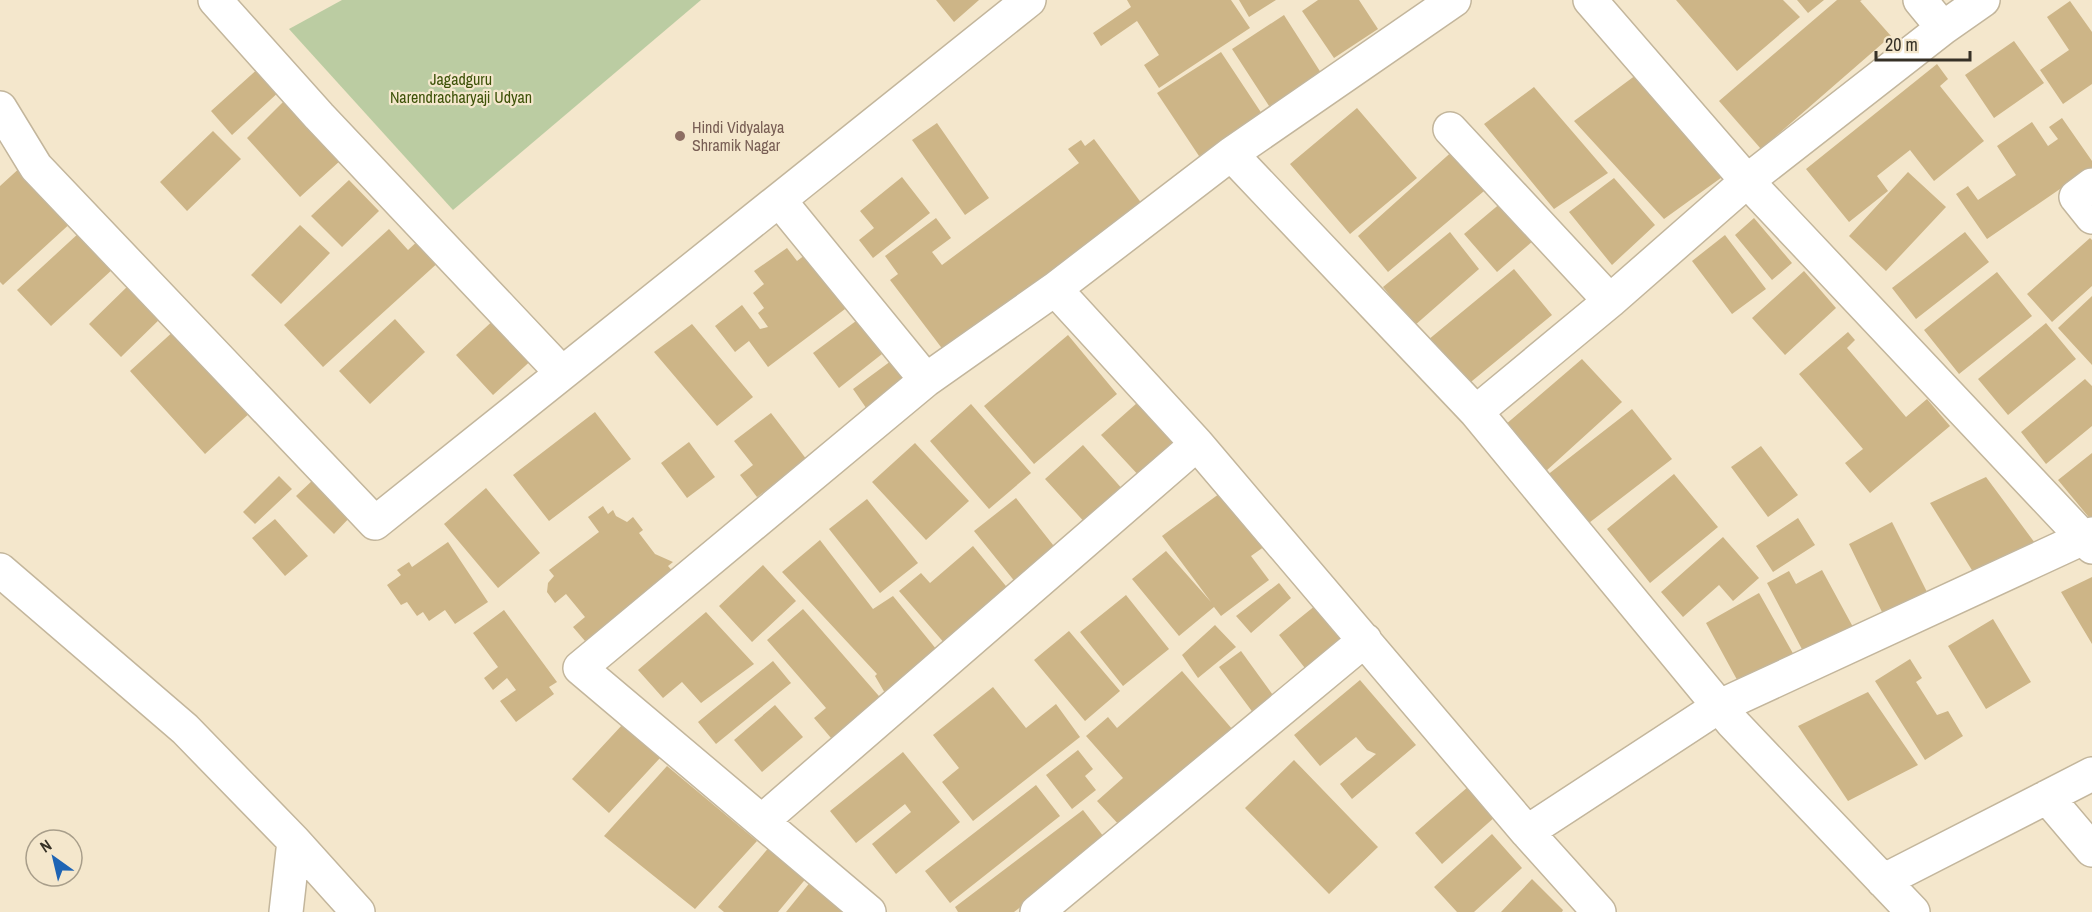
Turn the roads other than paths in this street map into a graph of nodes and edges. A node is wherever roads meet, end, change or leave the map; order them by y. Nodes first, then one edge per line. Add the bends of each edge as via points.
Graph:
1 (215, 0) edge
2 (1454, 0) edge
3 (1590, 0) edge
4 (1920, 0) edge
5 (1983, 0) edge
6 (1015, 4) edge
7 (1943, 28) junction
8 (0, 108) edge
9 (1450, 129) dead end
10 (1232, 154) junction
11 (1747, 181) junction
12 (2092, 185) edge
13 (779, 200) junction
14 (2092, 217) edge
15 (1054, 289) junction
16 (1610, 301) junction
17 (562, 373) junction
18 (926, 380) junction
19 (1476, 412) junction
20 (1197, 444) junction
21 (2090, 540) edge
22 (0, 570) edge
23 (1365, 640) junction
24 (1718, 707) junction
25 (2092, 774) edge
26 (2047, 797) junction
27 (762, 821) junction
28 (1527, 832) junction
29 (294, 841) junction
30 (2092, 850) edge
31 (1883, 881) junction
32 (286, 912) edge
33 (358, 912) edge
34 (869, 912) edge
35 (1037, 912) edge
36 (1599, 912) edge
37 (1913, 912) edge

1 - 17 street
2 - 10 street
3 - 11 street
4 - 7 street
5 - 7 street
6 - 13 street
7 - 11 street
8 - 17 street via 36,167 375,523
9 - 16 street
10 - 15 street
10 - 19 street
11 - 16 street
11 - 21 street
12 - 14 street via 2076,197
13 - 17 street
13 - 18 street
15 - 18 street
15 - 20 street
16 - 19 street
18 - 27 street via 580,668
19 - 24 street
20 - 23 street
20 - 27 street
21 - 24 street
22 - 29 street via 185,729
23 - 28 street
23 - 35 street
24 - 28 street
24 - 31 street
25 - 26 street
26 - 30 street
26 - 31 street
27 - 34 street
28 - 36 street
29 - 32 street
29 - 33 street
31 - 37 street

